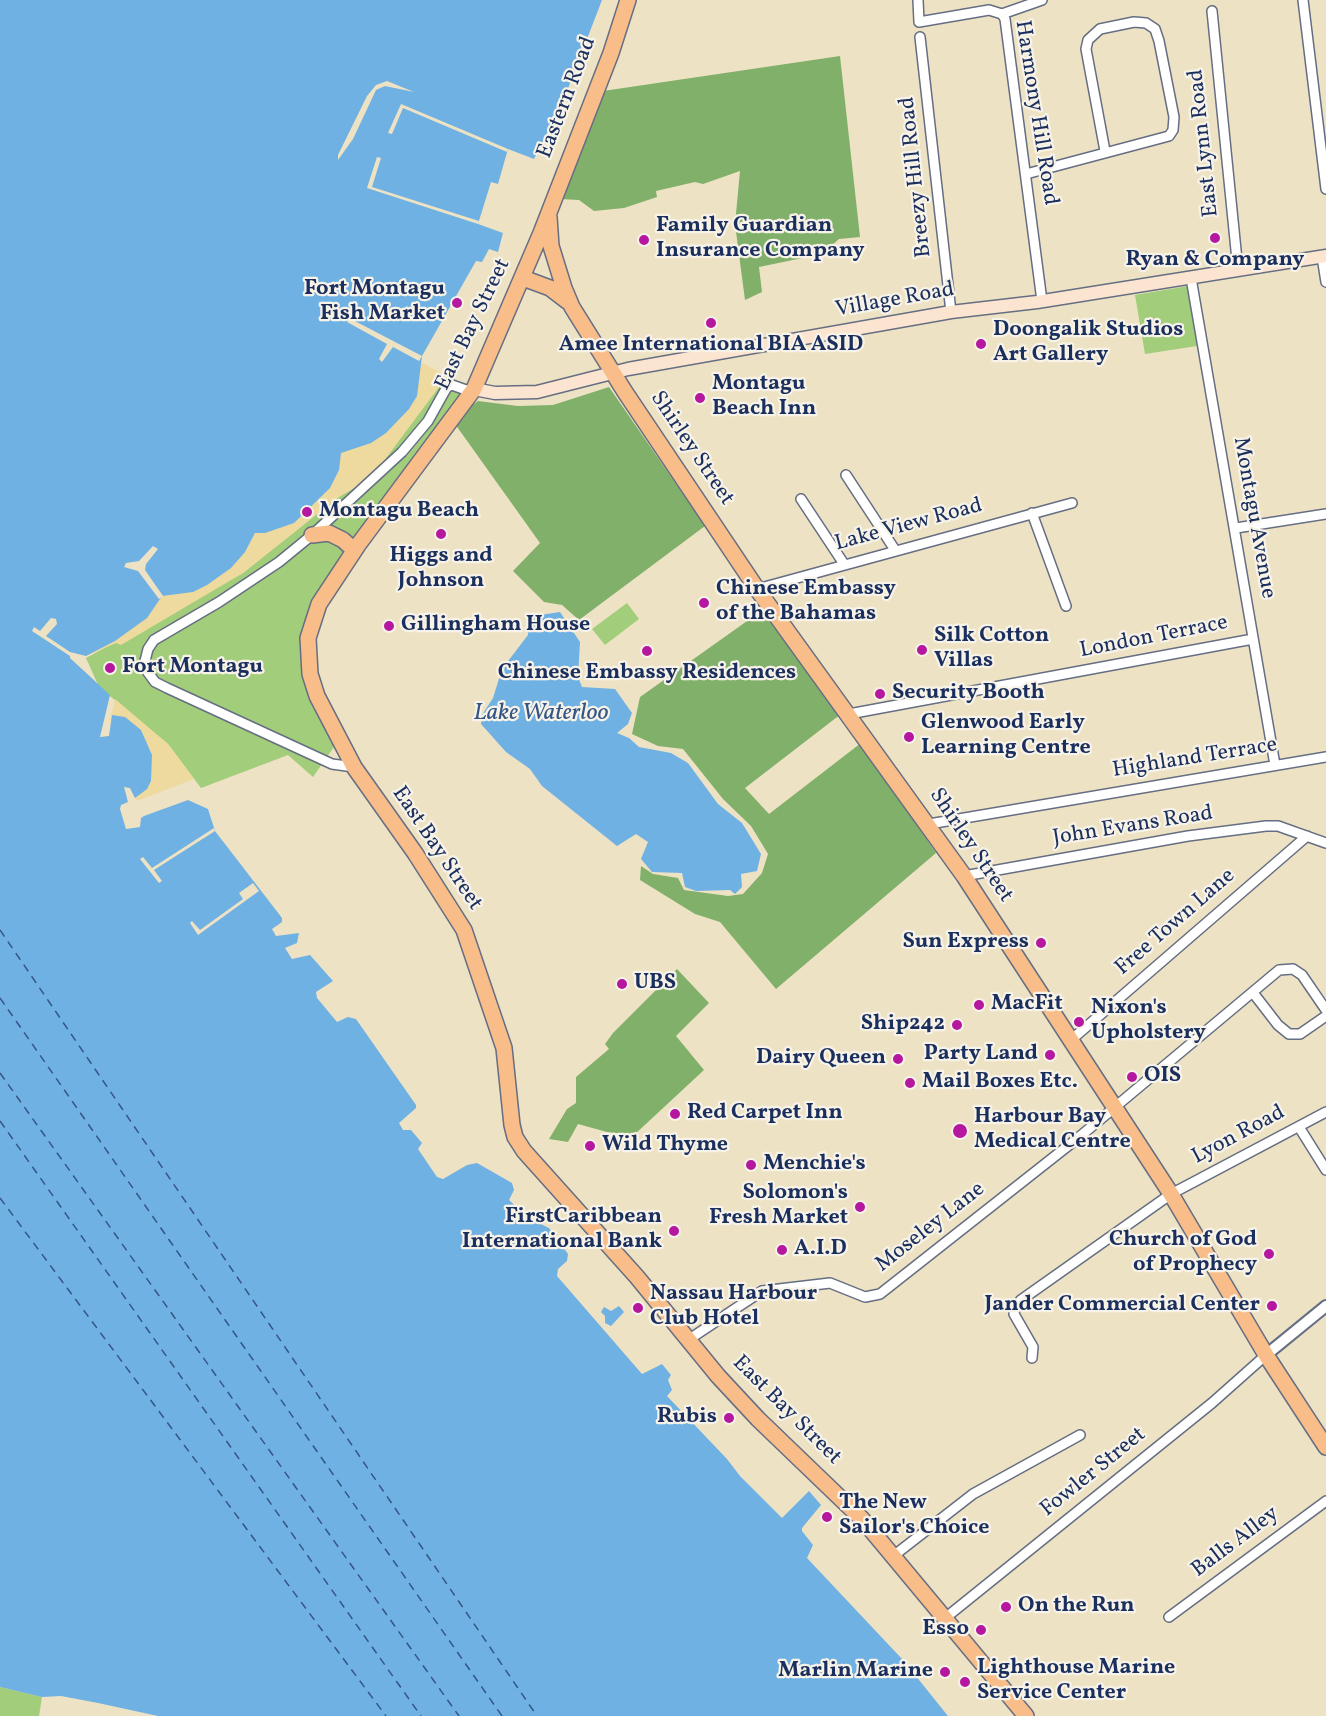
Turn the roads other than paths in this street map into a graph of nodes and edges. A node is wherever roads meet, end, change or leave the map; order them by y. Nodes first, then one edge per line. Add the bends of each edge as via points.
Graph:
1 (628, 0) edge
2 (918, 0) edge
3 (1042, 0) edge
4 (1303, 0) edge
5 (1212, 11) dead end
6 (1002, 14) junction
7 (920, 37) dead end
8 (1105, 152) junction
9 (1026, 174) junction
10 (1326, 189) edge
11 (549, 211) junction
12 (1324, 257) edge
13 (1238, 270) junction
14 (523, 278) junction
15 (1191, 278) junction
16 (1326, 282) edge
17 (1042, 301) junction
18 (572, 306) junction
19 (951, 312) junction
20 (614, 372) junction
21 (474, 389) junction
22 (846, 475) dead end
23 (801, 499) dead end
24 (1072, 504) dead end
25 (1032, 513) junction
26 (1326, 514) edge
27 (1236, 528) junction
28 (312, 535) junction
29 (354, 550) junction
30 (896, 550) junction
31 (844, 564) junction
32 (758, 589) junction
33 (1066, 606) dead end
34 (1253, 639) junction
35 (849, 714) junction
36 (1326, 757) edge
37 (1275, 765) junction
38 (354, 767) junction
39 (929, 824) junction
40 (1307, 836) junction
41 (1326, 843) edge
42 (964, 876) junction
43 (1254, 994) junction
44 (1326, 1010) edge
45 (1326, 1016) edge
46 (1071, 1040) junction
47 (1115, 1107) junction
48 (1326, 1112) edge
49 (1299, 1127) junction
50 (1326, 1170) edge
51 (1171, 1194) junction
52 (1326, 1306) edge
53 (688, 1340) junction
54 (1266, 1355) junction
55 (1032, 1358) dead end
56 (1080, 1435) dead end
57 (1326, 1447) edge
58 (1326, 1501) edge
59 (892, 1557) junction
60 (1169, 1617) dead end
61 (944, 1619) junction
62 (1026, 1716) edge

1 - 11 highway, Eastern Road
2 - 6 street, Harmony Hill Road via 920,22 989,10
3 - 6 street
4 - 10 street
5 - 13 street, East Lynn Road
6 - 9 street, Harmony Hill Road
7 - 19 street, Breezy Hill Road
8 - 8 street via 1086,49 1088,40 1100,29 1146,22 1155,29 1159,41 1174,117 1173,130 1158,141
8 - 9 street
9 - 17 street, Harmony Hill Road
11 - 14 highway, East Bay Street
11 - 18 highway, Shirley Street via 551,246
12 - 13 main road, Village Road
12 - 16 street
13 - 15 main road, Village Road
14 - 18 highway via 550,288
14 - 21 highway, East Bay Street
15 - 17 main road, Village Road
15 - 27 street, Montagu Avenue
17 - 19 main road, Village Road
18 - 20 highway, Shirley Street
19 - 20 main road, Village Road
20 - 21 main road, Village Road via 537,392
20 - 32 highway, Shirley Street
21 - 28 street via 447,387 428,421 402,452
21 - 29 highway, East Bay Street
22 - 30 street
23 - 31 street
24 - 25 street, Lake View Road
25 - 30 street, Lake View Road
25 - 33 street
26 - 27 street
27 - 34 street, Montagu Avenue
28 - 29 highway via 329,533
28 - 38 street via 219,602 154,640 145,661 155,682 178,694 332,764
29 - 38 highway, East Bay Street via 319,604 308,638 307,657 317,696
30 - 31 street, Lake View Road
31 - 32 street, Lake View Road
32 - 35 highway, Shirley Street
34 - 35 street, London Terrace
34 - 37 street, Montagu Avenue
35 - 39 highway, Shirley Street
36 - 37 street, Highland Terrace
37 - 39 street, Highland Terrace
38 - 53 highway, East Bay Street via 464,930 506,1057 515,1137
39 - 42 highway, Shirley Street
40 - 41 street, John Evans Road
40 - 42 street, John Evans Road via 1266,826
40 - 46 street, Free Town Lane
42 - 46 highway, Shirley Street
43 - 44 street, Moseley Lane via 1279,970 1293,969 1302,975
43 - 45 street via 1289,1035 1300,1034
43 - 47 street, Moseley Lane
46 - 47 highway, Shirley Street
47 - 51 highway, Shirley Street
47 - 53 street, Moseley Lane via 880,1294 865,1297 830,1283 762,1291
48 - 49 street, Lyon Road
49 - 50 street
49 - 51 street, Lyon Road
51 - 54 highway, Shirley Street
51 - 55 street, Lyon Road via 1015,1307 1014,1314 1033,1347
52 - 54 street
53 - 59 highway, East Bay Street via 758,1419 862,1519
54 - 57 highway, Shirley Street
54 - 61 street, Fowler Street
56 - 59 street via 973,1494
58 - 60 street, Balls Alley
59 - 61 highway, East Bay Street
61 - 62 highway, East Bay Street

